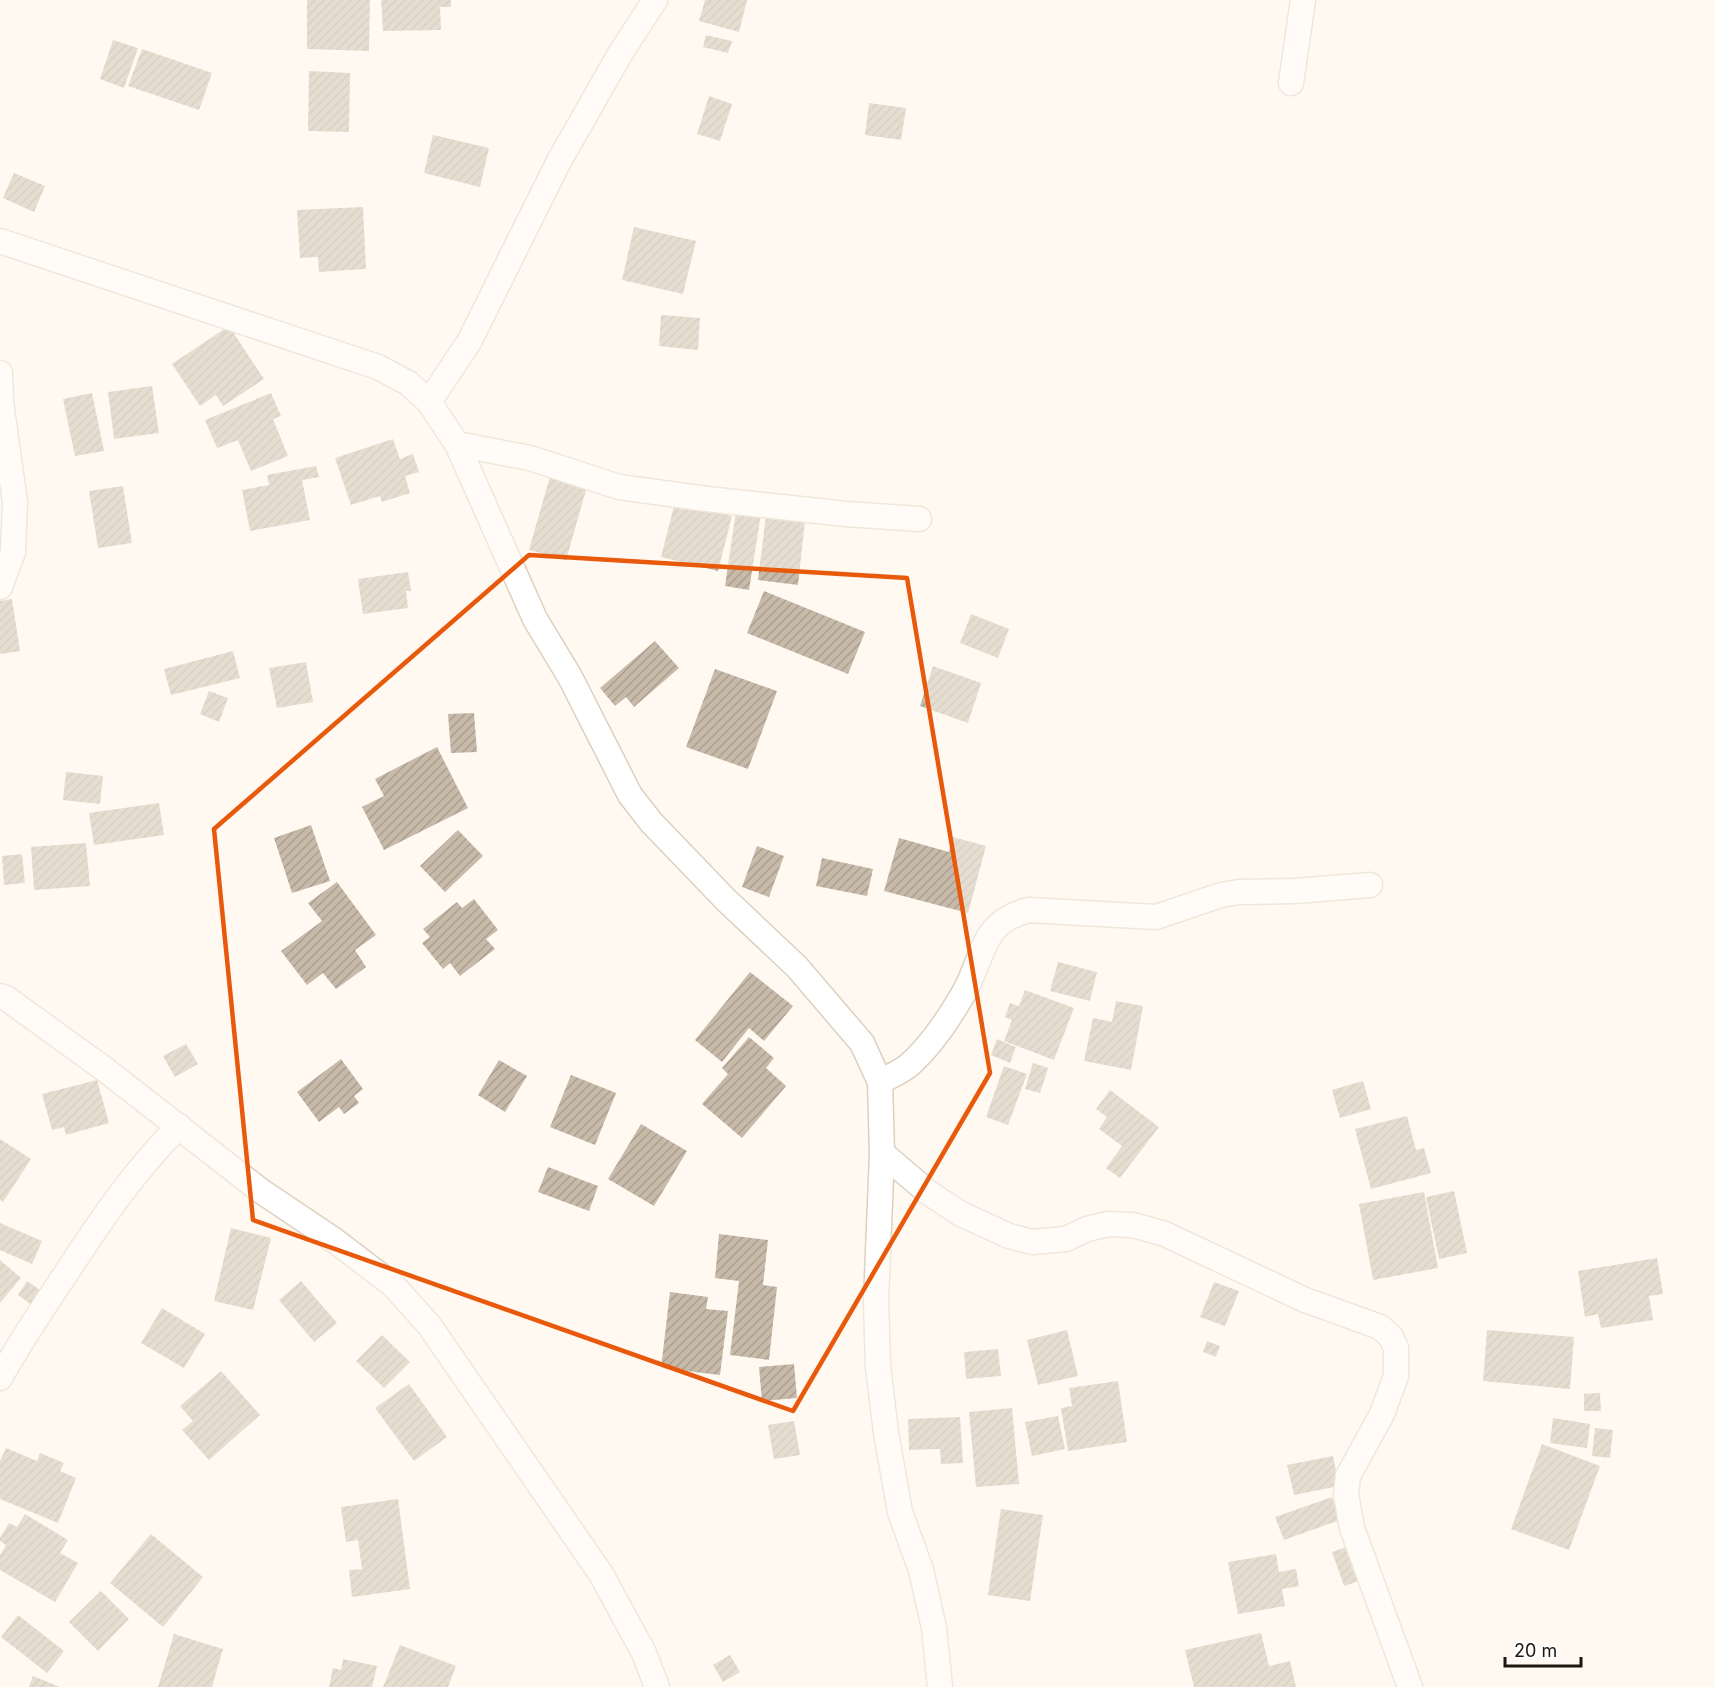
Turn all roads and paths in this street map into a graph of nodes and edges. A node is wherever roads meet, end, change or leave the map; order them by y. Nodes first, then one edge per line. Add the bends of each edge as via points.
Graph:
1 (655, 0) edge
2 (1303, 0) edge
3 (1291, 83) dead end
4 (0, 241) edge
5 (0, 373) edge
6 (429, 402) junction
7 (457, 444) junction
8 (919, 519) dead end
9 (0, 586) edge
10 (1370, 885) dead end
11 (0, 996) edge
12 (880, 1082) junction
13 (179, 1126) junction
14 (882, 1153) junction
15 (0, 1378) edge
16 (657, 1687) edge
17 (940, 1687) edge
18 (1410, 1687) edge

1 - 6 street via 558,163 469,342
2 - 3 street
4 - 6 street via 378,367 408,383
5 - 9 street via 15,502 13,552
6 - 7 street
7 - 8 street via 530,458 619,487 834,513
7 - 12 street via 536,619 630,795 701,874 796,967 862,1043
10 - 12 street via 1239,892 1156,917 1029,910 1012,914 989,935 962,996 929,1043 907,1066
11 - 13 street
12 - 14 street
13 - 15 street via 135,1173 99,1222
13 - 16 street via 261,1191 393,1285 429,1324 601,1574 644,1653
14 - 17 street via 876,1301 878,1366 900,1512 921,1570 934,1628
14 - 18 street via 961,1214 1009,1236 1032,1242 1066,1239 1108,1224 1133,1225 1165,1234 1305,1300 1380,1327 1391,1337 1396,1348 1396,1376 1382,1414 1348,1476 1346,1494 1352,1528

